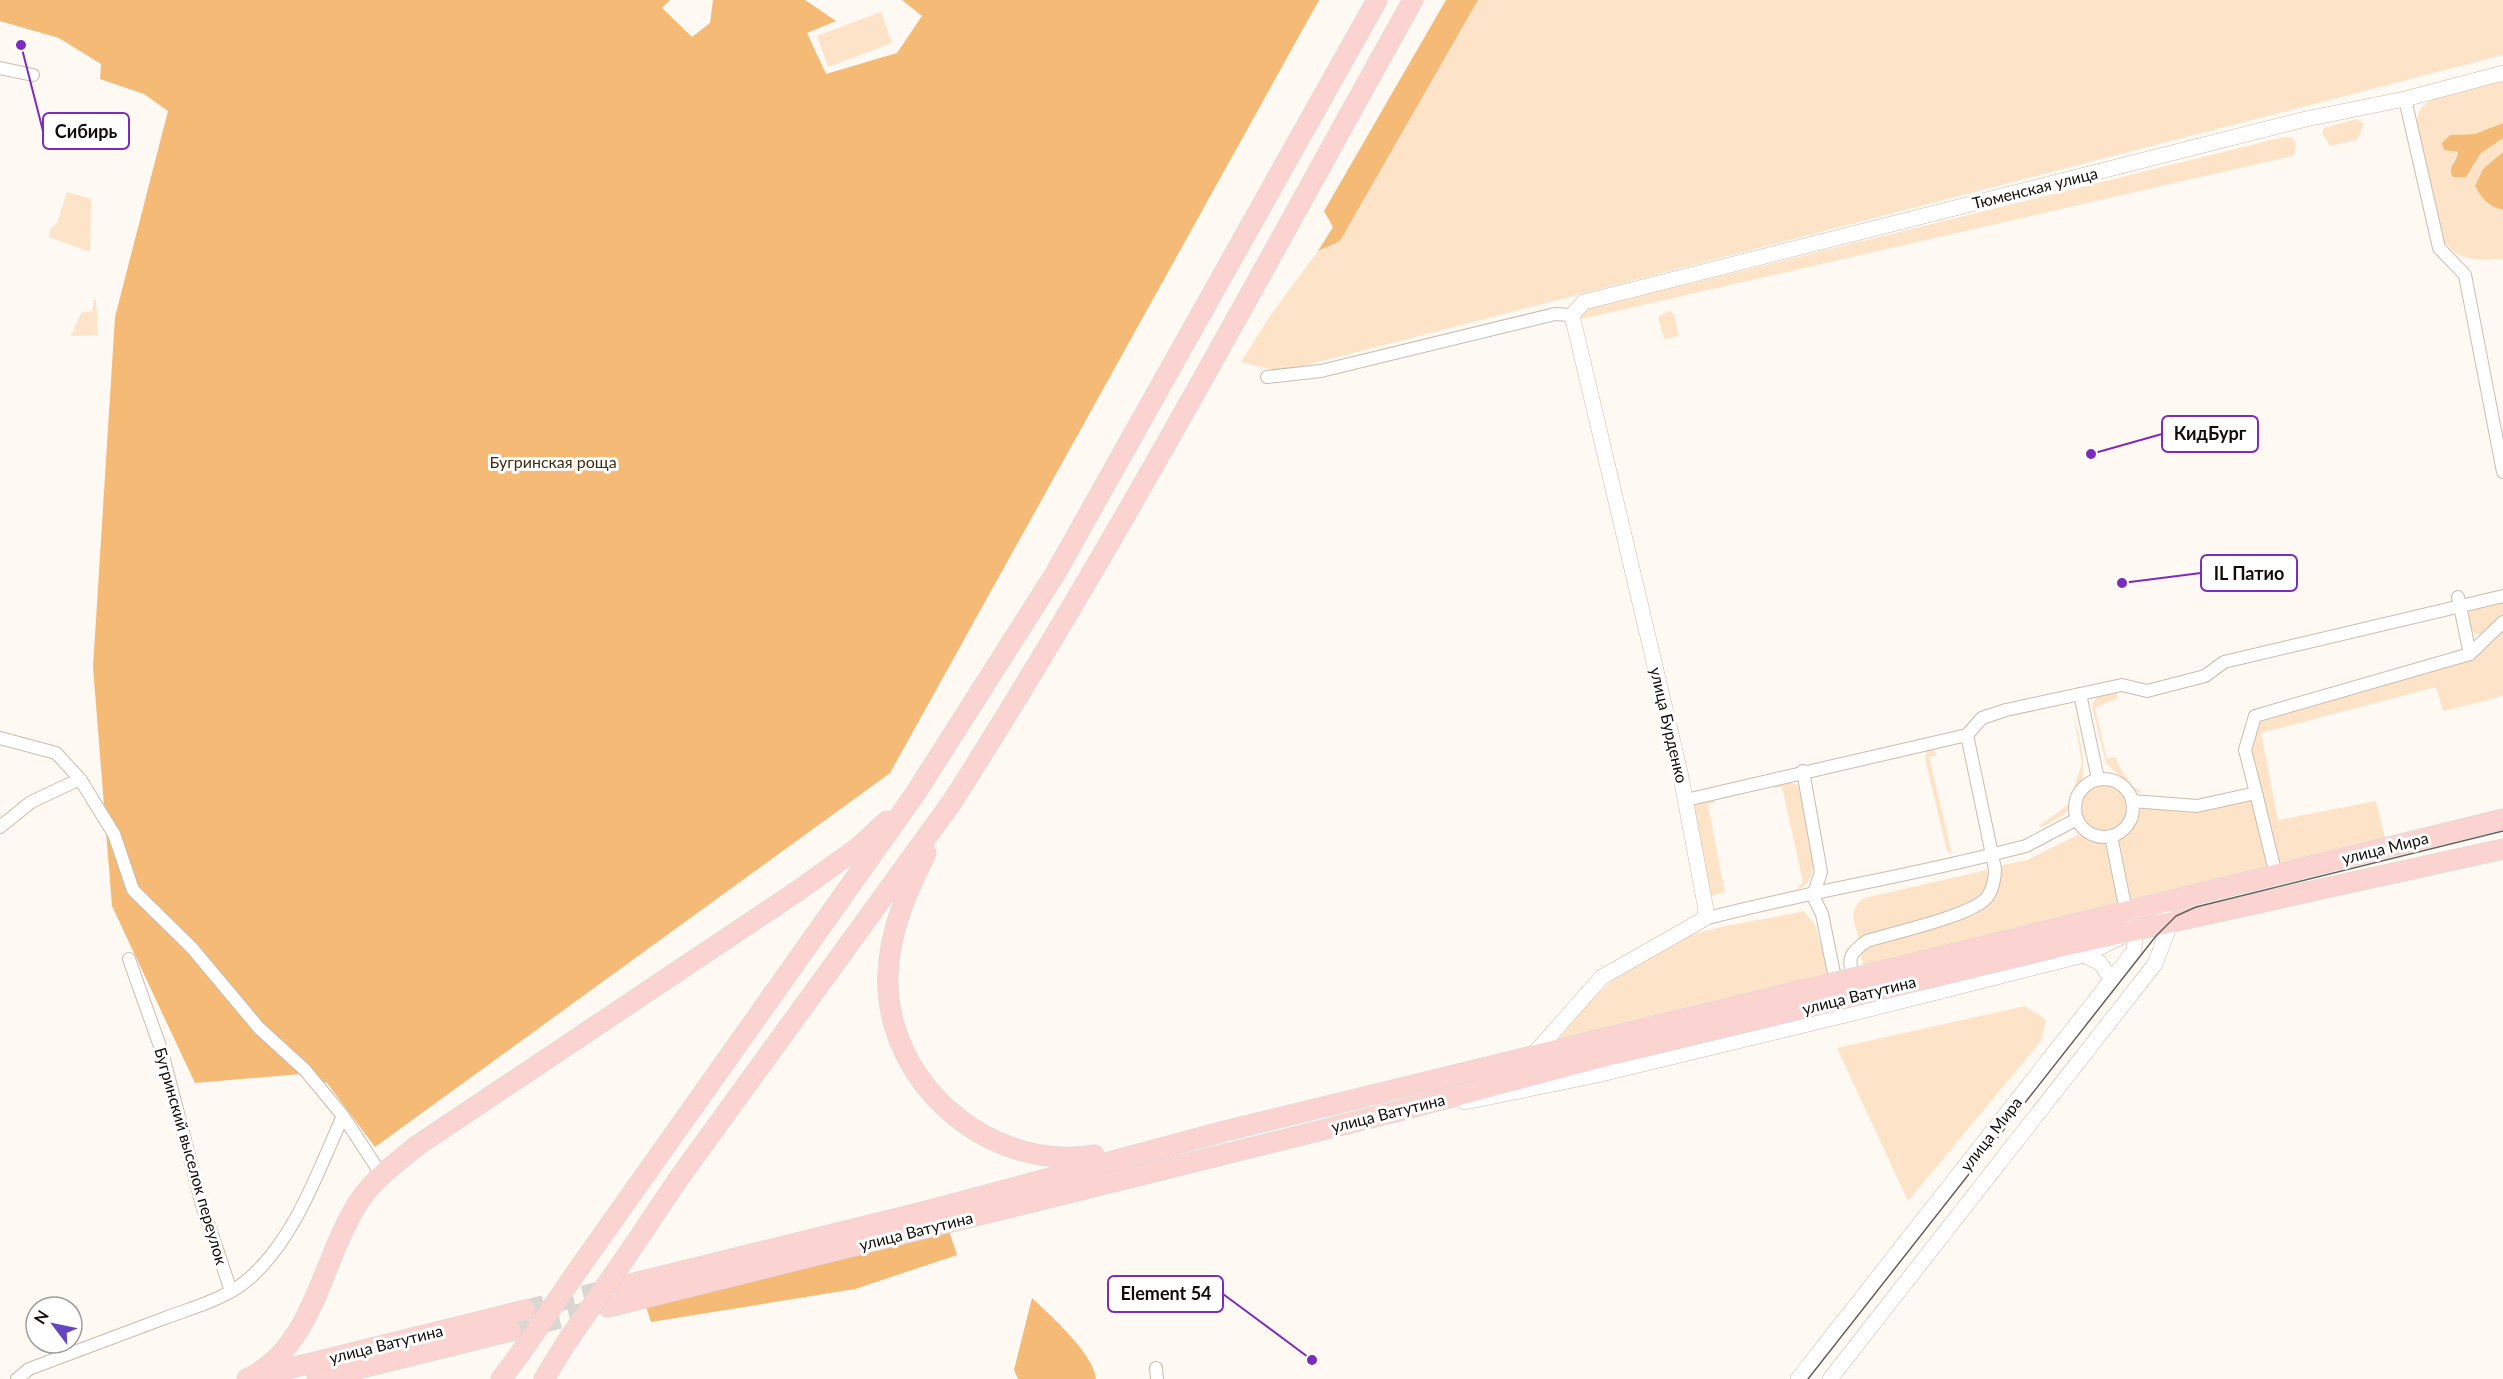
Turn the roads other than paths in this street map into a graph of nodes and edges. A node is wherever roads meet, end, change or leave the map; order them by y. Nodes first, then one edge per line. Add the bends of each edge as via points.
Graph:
1 (1377, 0) edge
2 (1413, 0) edge
3 (0, 69) edge
4 (2503, 73) edge
5 (33, 75) dead end
6 (2405, 99) junction
7 (1572, 315) junction
8 (1267, 377) dead end
9 (2503, 472) edge
10 (2503, 596) edge
11 (2459, 601) junction
12 (2503, 622) edge
13 (2470, 654) junction
14 (2080, 694) junction
15 (1968, 735) junction
16 (0, 738) edge
17 (1803, 771) junction
18 (80, 779) junction
19 (2098, 779) junction
20 (2256, 793) junction
21 (915, 794) junction
22 (1686, 800) junction
23 (2132, 801) junction
24 (952, 802) junction
25 (2077, 819) junction
26 (2503, 819) edge
27 (0, 827) edge
28 (2111, 836) junction
29 (2503, 849) edge
30 (1992, 855) junction
31 (2276, 875) junction
32 (1813, 896) junction
33 (2162, 903) junction
34 (2126, 911) junction
35 (1704, 919) junction
36 (2168, 923) junction
37 (2131, 932) junction
38 (2052, 939) junction
39 (2084, 955) junction
40 (129, 958) dead end
41 (2112, 980) junction
42 (1861, 1011) junction
43 (1843, 1016) junction
44 (1611, 1046) junction
45 (1530, 1057) junction
46 (1402, 1110) junction
47 (343, 1116) junction
48 (1167, 1148) junction
49 (381, 1174) junction
50 (1903, 1246) junction
51 (1923, 1261) junction
52 (622, 1286) tunnel mouth
53 (231, 1291) junction
54 (608, 1307) tunnel mouth
55 (525, 1310) tunnel mouth
56 (511, 1331) tunnel mouth
57 (387, 1363) junction
58 (17, 1379) edge
59 (247, 1379) edge
60 (317, 1379) edge
61 (348, 1379) edge
62 (501, 1379) edge
63 (544, 1379) edge
64 (1798, 1379) edge
65 (1830, 1379) edge

1 - 21 main road via 1055,574
2 - 24 main road via 1083,589
3 - 5 street
4 - 6 street, Тюменская улица
6 - 7 street, Тюменская улица via 2306,119 1584,302
6 - 9 street via 2439,248 2465,275
7 - 8 street via 1555,314 1321,371
7 - 22 street, улица Бурденко
10 - 11 street
11 - 13 street
11 - 14 street via 2224,662 2205,676 2147,691 2122,685
12 - 13 street
13 - 20 street via 2255,716 2245,750
14 - 15 street via 1982,718
14 - 19 street
15 - 17 street
15 - 30 street
16 - 18 street via 56,753
17 - 22 street
17 - 32 street via 1821,872
18 - 27 street via 31,802
18 - 47 street via 114,834 133,890 192,948 258,1028 305,1070
19 - 23 street via 2107,778 2123,786
19 - 25 street via 2078,794
20 - 23 street via 2197,806
20 - 31 street
21 - 49 main road via 860,847 418,1145
21 - 62 main road, bridge
22 - 35 street, улица Бурденко via 1706,910
23 - 28 street via 2131,819
24 - 48 main road via 904,898 892,937 888,974 890,1011 901,1047 922,1082 962,1122 994,1141 1033,1154 1073,1159
24 - 63 main road, bridge via 686,1168
25 - 28 street via 2087,832
25 - 30 street via 2026,846
26 - 31 main road, улица Мира
28 - 34 street
29 - 36 main road, улица Мира
30 - 32 street via 1847,884
30 - 42 street via 1995,879 1988,896 1971,910 1867,941 1854,950 1849,960
31 - 33 main road, улица Мира
32 - 35 street via 1774,900
32 - 43 street via 1822,914
33 - 34 main road, улица Мира
33 - 36 street
34 - 37 street
34 - 38 main road, улица Ватутина
35 - 45 street via 1602,977
36 - 37 main road, улица Ватутина
36 - 51 street, улица Мира via 2155,964
37 - 38 main road, улица Ватутина
37 - 39 street
37 - 41 street, улица Мира via 2134,951
38 - 44 main road, улица Ватутина, bridge
39 - 41 street via 2100,963
39 - 42 street
40 - 53 street, Бугринский выселок переулок via 162,1052 202,1205
41 - 50 street, улица Мира
42 - 43 street
43 - 46 street via 1563,1082 1443,1106
44 - 45 main road, улица Ватутина
44 - 46 main road, улица Ватутина
45 - 48 main road, улица Ватутина
46 - 54 main road, улица Ватутина
47 - 49 street
47 - 53 street, Бугринский выселок переулок via 284,1235 265,1263
48 - 52 main road, улица Ватутина
49 - 59 main road via 358,1202 298,1332 276,1360
50 - 51 street
50 - 64 street, улица Мира
51 - 65 street, улица Мира
53 - 58 street via 29,1369
55 - 59 main road, улица Ватутина
56 - 57 main road, улица Ватутина
57 - 60 main road, улица Ватутина
57 - 61 main road

